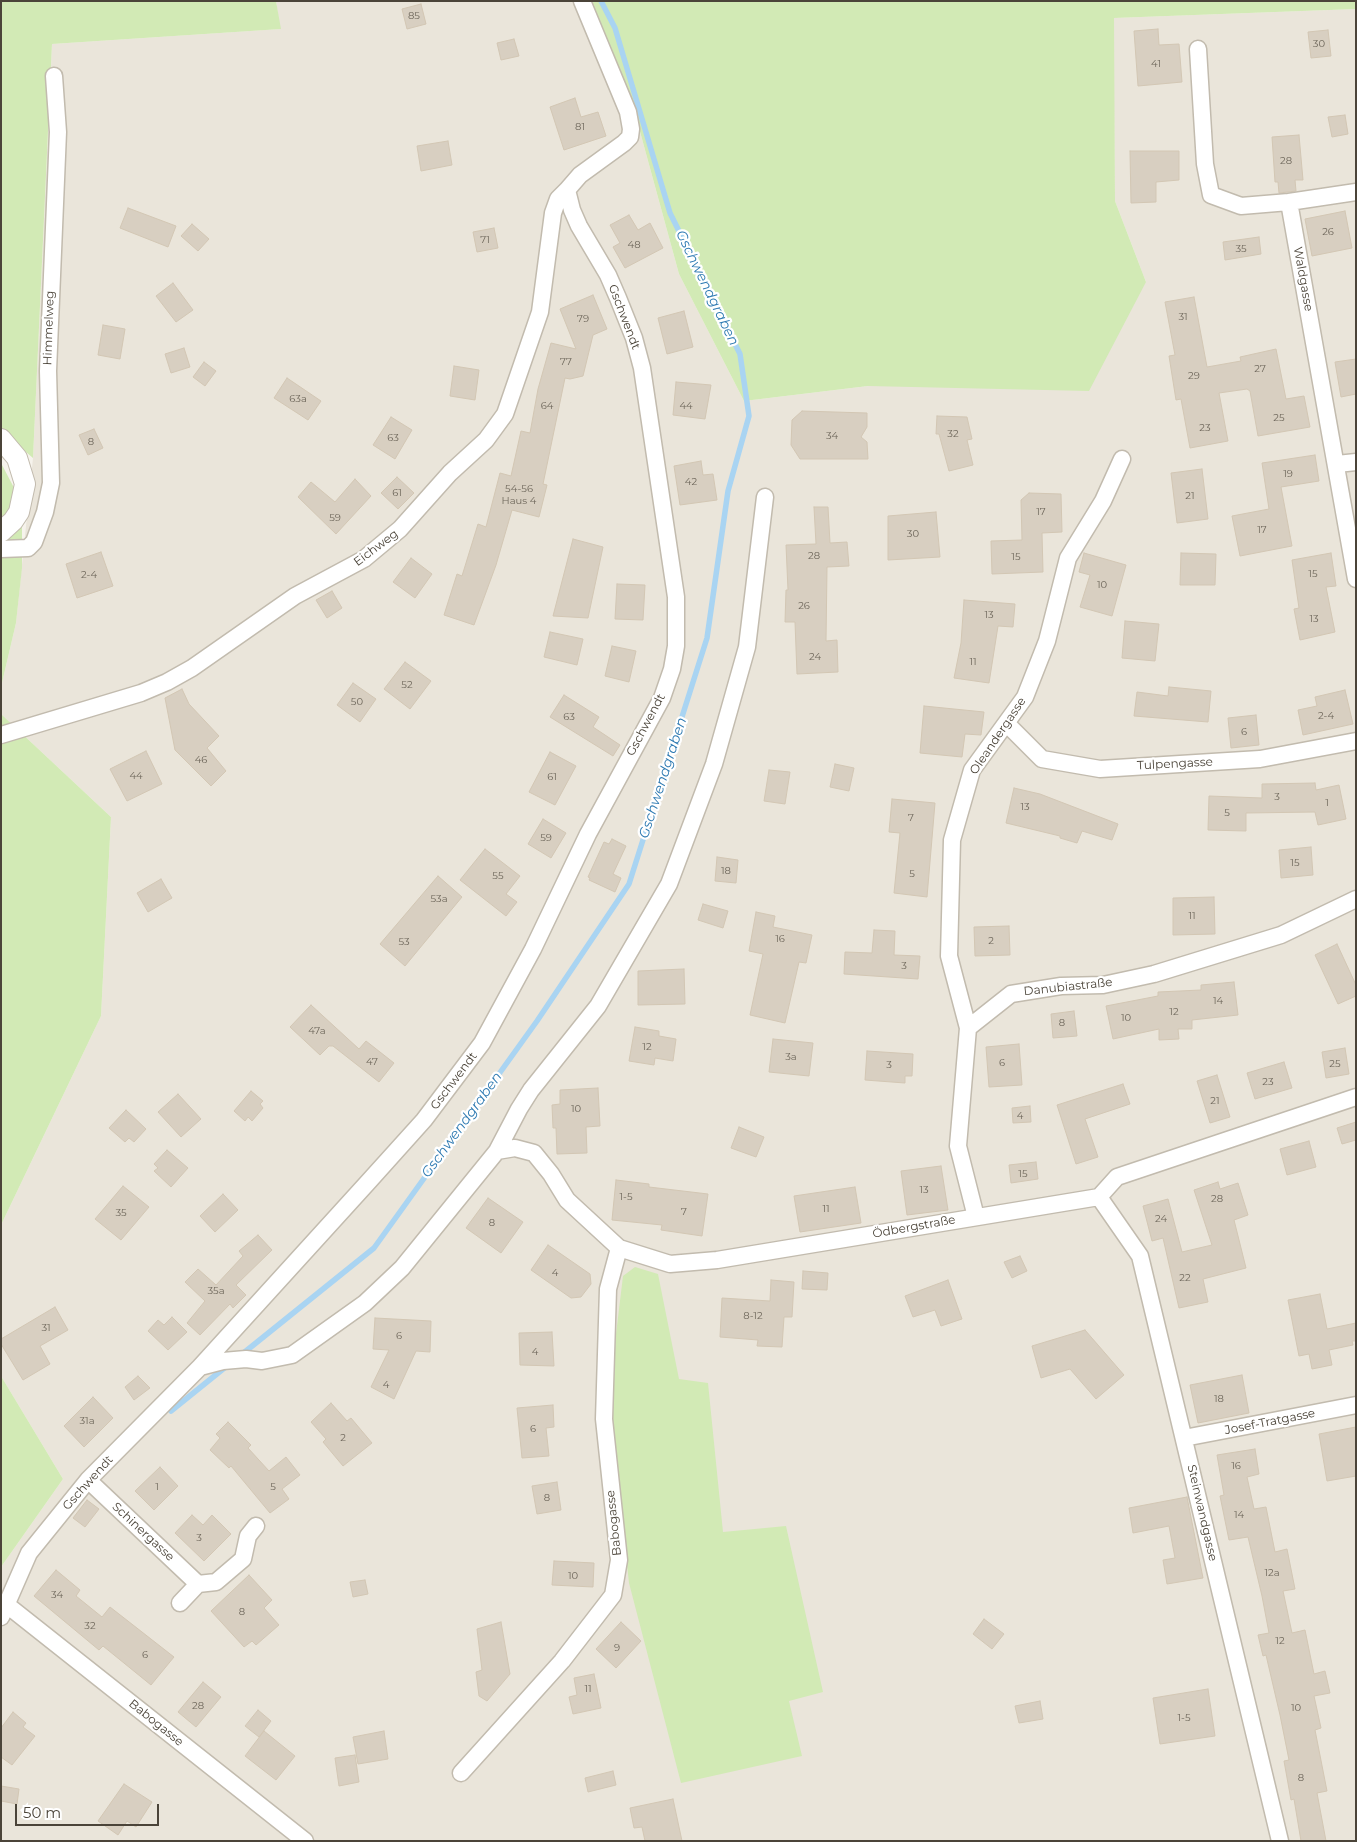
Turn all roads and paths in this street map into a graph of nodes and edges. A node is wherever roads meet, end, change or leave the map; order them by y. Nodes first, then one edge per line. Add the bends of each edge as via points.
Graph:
1 (582, 1) edge
2 (1198, 49) dead end
3 (54, 76) dead end
4 (567, 190) junction
5 (1356, 192) edge
6 (1289, 202) junction
7 (1, 439) edge
8 (1122, 460) dead end
9 (1356, 462) edge
10 (1337, 464) junction
11 (765, 497) dead end
12 (1, 532) edge
13 (1, 549) edge
14 (1356, 579) edge
15 (1007, 724) junction
16 (1, 735) edge
17 (1356, 741) edge
18 (1356, 898) edge
19 (968, 1028) junction
20 (1356, 1097) edge
21 (497, 1151) junction
22 (1099, 1197) junction
23 (976, 1217) junction
24 (619, 1248) junction
25 (200, 1367) junction
26 (1356, 1405) edge
27 (1184, 1438) junction
28 (88, 1480) junction
29 (256, 1526) dead end
30 (198, 1584) junction
31 (180, 1603) dead end
32 (4, 1611) edge
33 (461, 1773) dead end
34 (305, 1841) edge
35 (1280, 1841) edge

1 - 4 street via 628,112 631,128 630,137 624,143 580,175
2 - 6 street via 1205,164 1211,195 1241,206
3 - 13 street, Himmelweg via 58,132 48,371 51,483 34,542 28,548
4 - 16 street, Eichweg via 558,199 553,213 540,312 504,414 486,440 450,473 400,529 364,559 295,596 192,668 166,682 123,699
4 - 25 street, Gschwendt via 572,210 618,298 642,368 675,589 677,622 672,669 662,698 588,834 533,949 482,1043 424,1120
5 - 6 street
6 - 10 street, Waldgasse
7 - 12 street via 17,458 25,484 19,512
8 - 15 street, Oleandergasse via 1103,501 1068,558 1047,641 1025,697
9 - 10 street
10 - 14 street, Waldgasse
11 - 21 street via 747,647 714,764 669,884 598,1006 531,1090
15 - 17 street, Tulpengasse via 1042,758 1100,769 1260,759
15 - 19 street, Oleandergasse via 972,770 952,840 949,956
18 - 19 street, Danubiastraße via 1281,935 1154,974 1103,985 1061,986 1011,994
19 - 23 street via 958,1146
20 - 22 street via 1117,1177
21 - 24 street, Ödbergstraße via 515,1148 534,1153 567,1200
21 - 25 street via 402,1268 365,1302 292,1355 262,1361 223,1361
22 - 23 street, Ödbergstraße
22 - 27 street, Steinwandgasse via 1140,1256
23 - 24 street, Ödbergstraße via 717,1260 670,1264
24 - 33 street, Babogasse via 608,1289 604,1419 619,1560 613,1595 562,1661
25 - 28 street, Gschwendt
26 - 27 street, Josef-Tratgasse
27 - 35 street, Steinwandgasse
28 - 30 street, Schinergasse
28 - 32 street, Gschwendt via 29,1553
29 - 30 street via 248,1536 243,1559 216,1582
30 - 31 street
32 - 34 street, Babogasse

